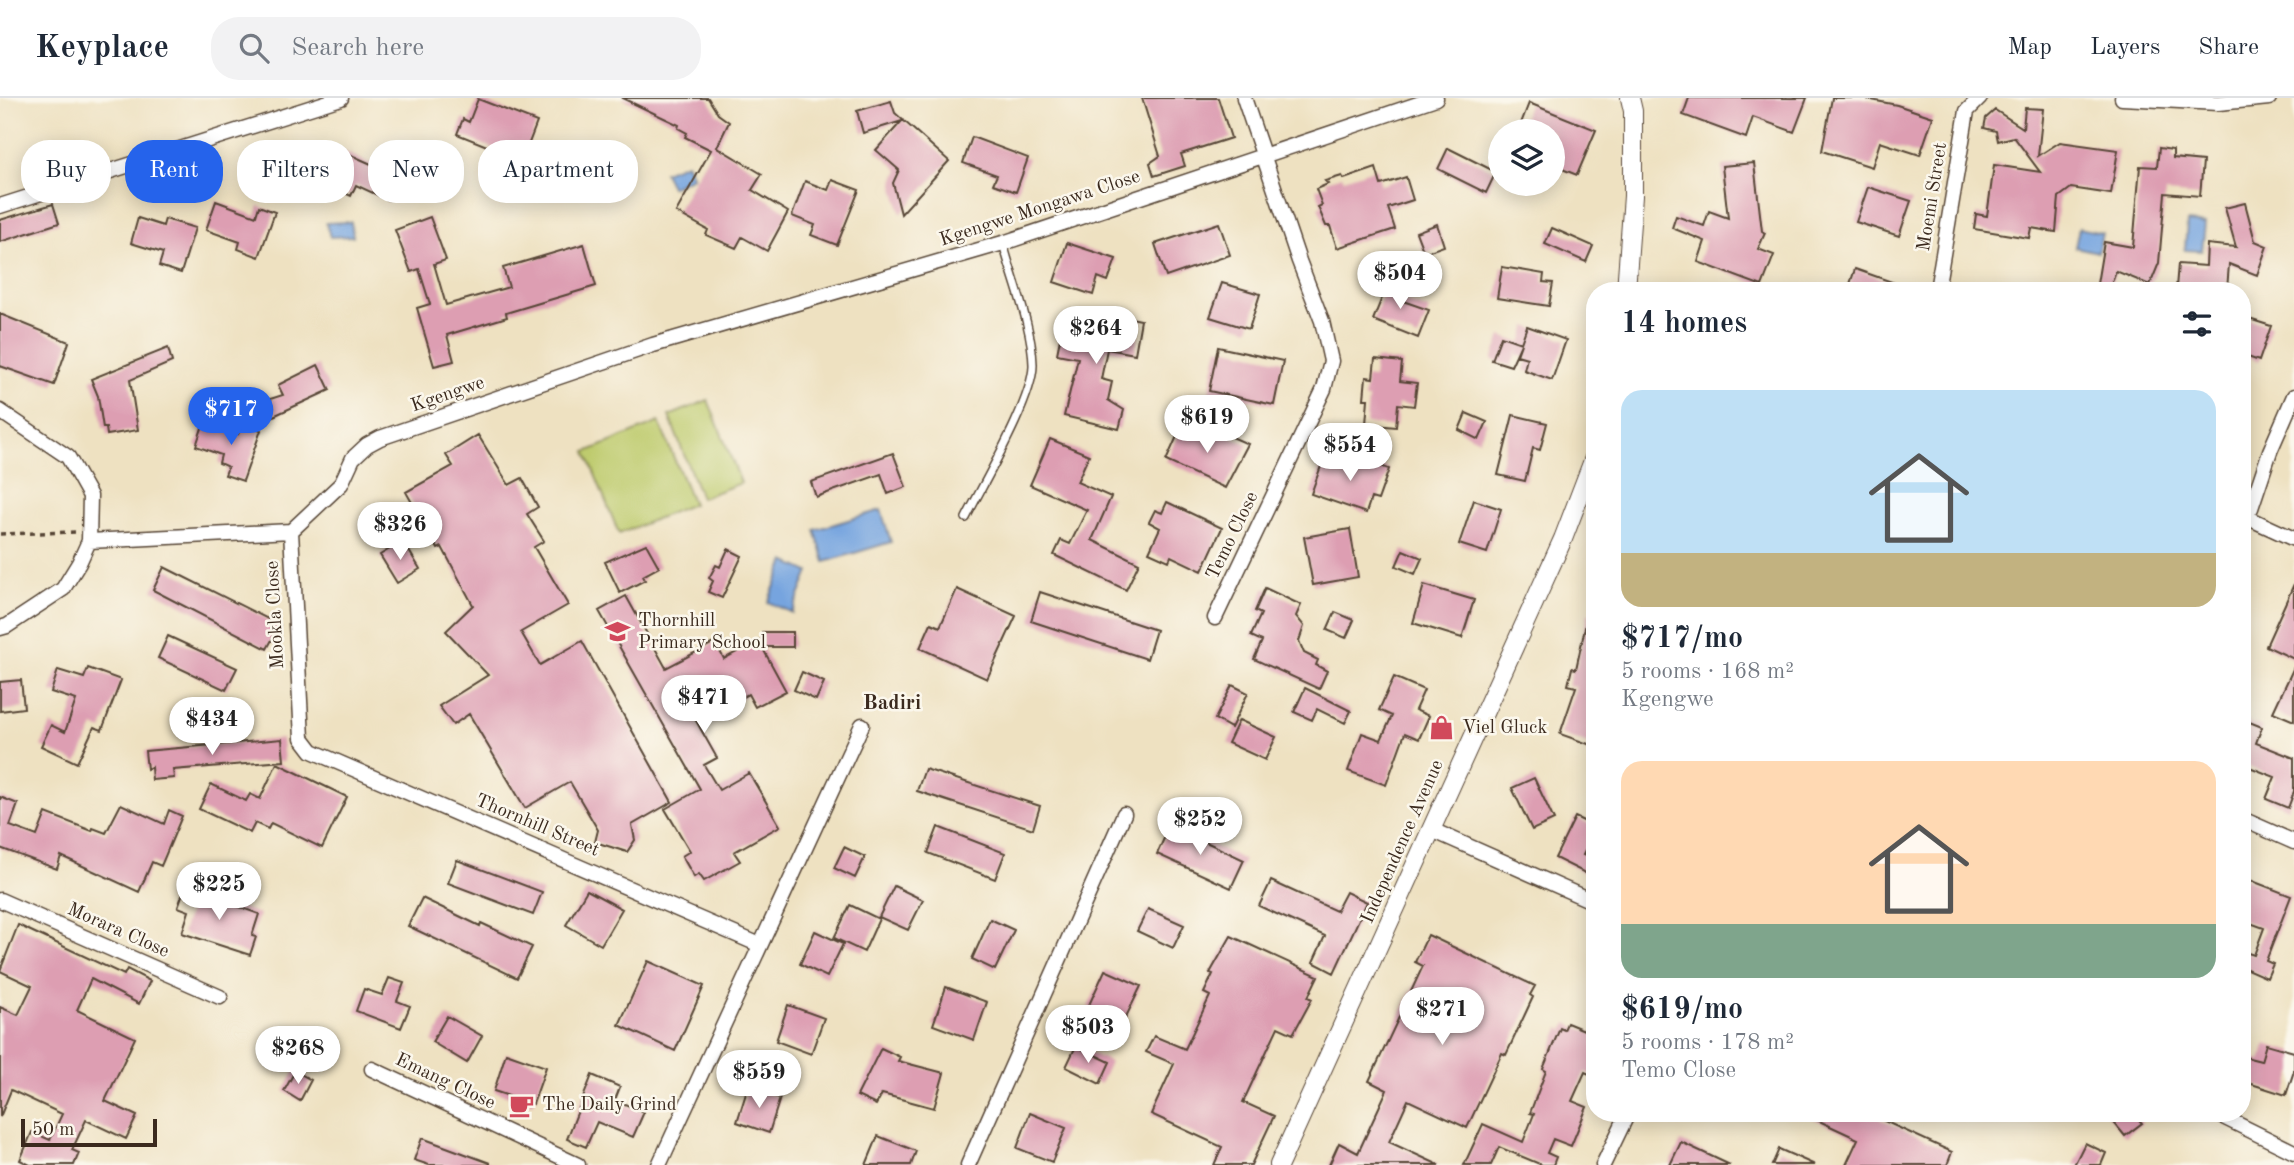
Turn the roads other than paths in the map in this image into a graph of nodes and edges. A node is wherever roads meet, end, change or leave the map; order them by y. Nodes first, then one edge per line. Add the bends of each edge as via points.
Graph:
1 (341, 98) edge
2 (1244, 98) edge
3 (1436, 98) edge
4 (1630, 98) edge
5 (1980, 98) edge
6 (2122, 98) edge
7 (2269, 98) edge
8 (1262, 155) junction
9 (0, 206) edge
10 (1003, 243) junction
11 (1627, 282) edge
12 (1938, 282) edge
13 (653, 345) joint
14 (2294, 396) edge
15 (0, 411) edge
16 (1586, 479) edge
17 (2251, 505) edge
18 (966, 517) dead end
19 (2251, 519) edge
20 (291, 531) junction
21 (90, 536) junction
22 (2294, 538) edge
23 (1214, 618) dead end
24 (0, 628) edge
25 (862, 725) dead end
26 (302, 738) joint
27 (1124, 814) dead end
28 (2251, 823) edge
29 (1432, 830) junction
30 (2294, 842) edge
31 (1586, 898) edge
32 (0, 900) edge
33 (760, 945) junction
34 (220, 997) dead end
35 (372, 1069) dead end
36 (1624, 1122) edge
37 (2234, 1122) edge
38 (2294, 1152) edge
39 (578, 1165) edge
40 (659, 1165) edge
41 (968, 1165) edge
42 (1279, 1165) edge
43 (1603, 1165) edge

1 - 9 street
2 - 8 street, Temo Close
3 - 8 street, Kgengwe Mongawa Close
4 - 11 street via 1633,196
5 - 12 street, Moemi Street via 1967,111
6 - 7 street via 2218,103
8 - 10 street, Kgengwe Mongawa Close
8 - 23 street, Temo Close via 1322,321 1331,361 1324,389
10 - 13 street, Kgengwe Mongawa Close
10 - 18 lane via 1034,367 1027,396
13 - 20 street, Kgengwe via 380,438 353,458 341,484
14 - 17 street
15 - 21 street via 68,457 90,496
16 - 29 street, Independence Avenue
19 - 22 street
20 - 21 street
20 - 26 street, Mookla Close
21 - 24 street via 63,589
25 - 33 street
26 - 33 street, Thornhill Street via 312,751
27 - 41 street
28 - 30 street
29 - 31 street
29 - 42 street, Independence Avenue
32 - 34 street, Morara Close
33 - 40 street
35 - 39 street, Emang Close
36 - 43 street
37 - 38 street

